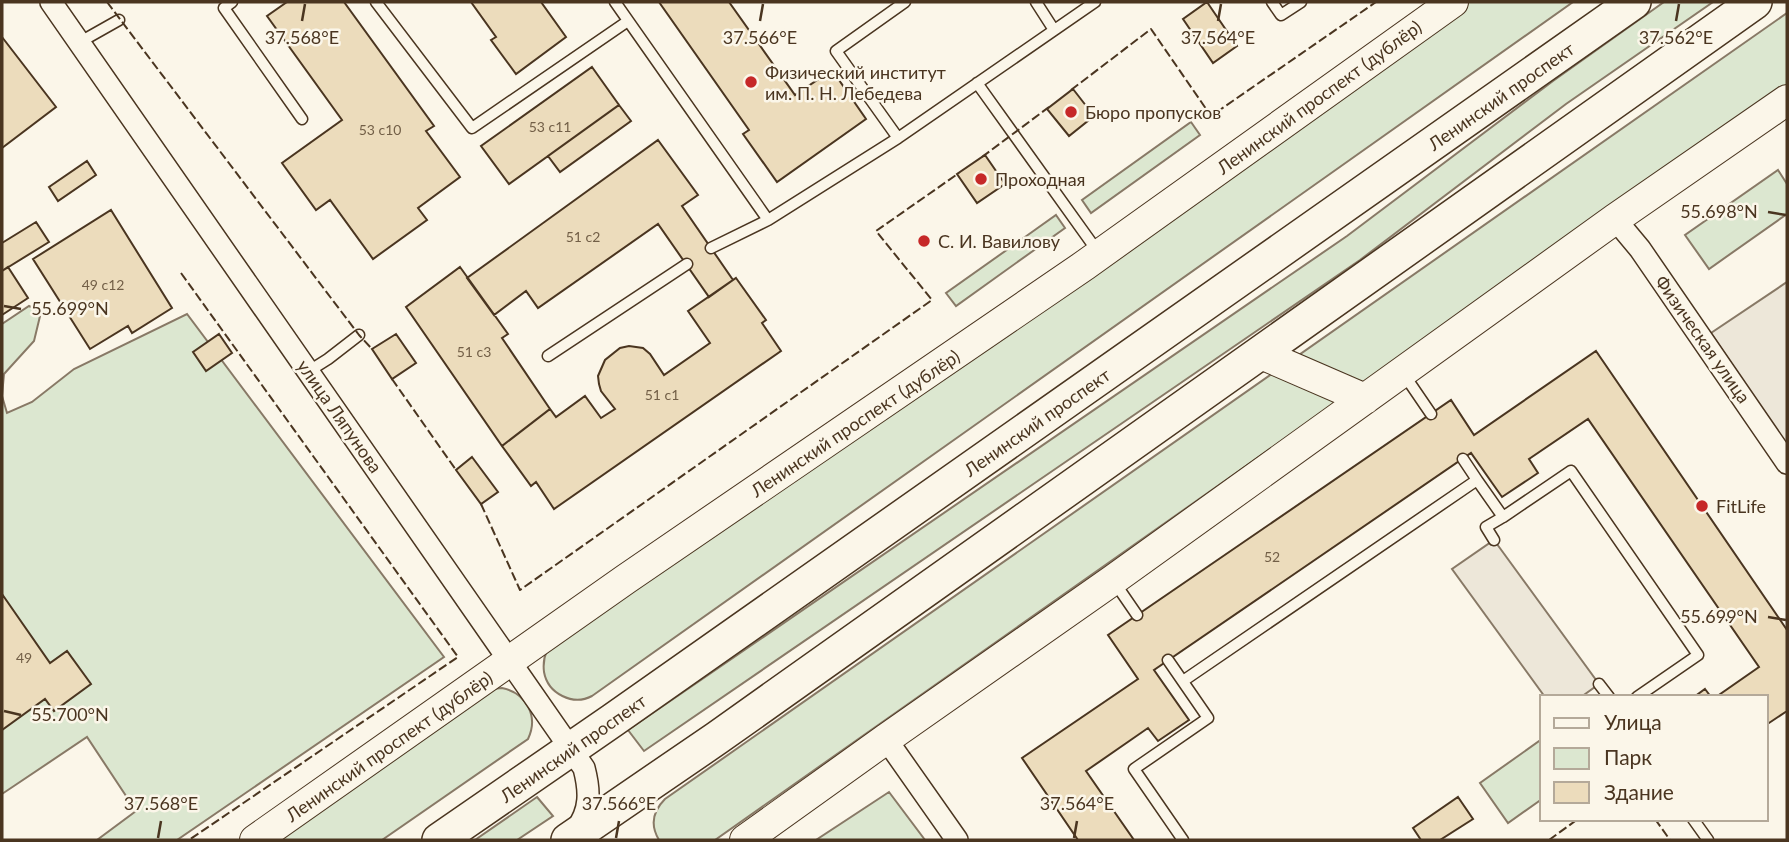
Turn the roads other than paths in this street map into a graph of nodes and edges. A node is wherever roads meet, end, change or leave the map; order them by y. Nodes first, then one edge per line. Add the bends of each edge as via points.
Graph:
1 (51, 2) edge
2 (232, 2) edge
3 (376, 2) edge
4 (615, 2) edge
5 (905, 2) edge
6 (1036, 2) edge
7 (1095, 2) edge
8 (1272, 2) edge
9 (1301, 2) edge
10 (1453, 2) edge
11 (1634, 2) edge
12 (1755, 2) edge
13 (119, 20) dead end
14 (628, 21) junction
15 (1054, 30) junction
16 (80, 42) junction
17 (977, 83) junction
18 (1787, 100) edge
19 (302, 119) dead end
20 (898, 138) junction
21 (1615, 219) junction
22 (768, 220) junction
23 (711, 248) dead end
24 (1099, 254) junction
25 (687, 264) dead end
26 (359, 335) dead end
27 (1259, 353) junction
28 (548, 356) dead end
29 (309, 371) junction
30 (1403, 372) junction
31 (1365, 399) junction
32 (1431, 414) dead end
33 (1463, 459) dead end
34 (1787, 463) edge
35 (1477, 480) junction
36 (1503, 517) junction
37 (1494, 540) dead end
38 (1113, 580) junction
39 (1137, 615) dead end
40 (1168, 660) dead end
41 (510, 661) junction
42 (1183, 681) junction
43 (1599, 684) dead end
44 (1607, 695) edge
45 (1640, 695) edge
46 (886, 739) junction
47 (570, 750) junction
48 (1694, 821) edge
49 (569, 839) edge
50 (255, 840) edge
51 (439, 840) edge
52 (745, 840) edge
53 (957, 840) edge
54 (1183, 840) edge
55 (1708, 840) edge

1 - 16 street, улица Ляпунова
2 - 19 lane via 224,8
3 - 14 lane via 472,128
4 - 14 lane
5 - 20 lane via 836,51
6 - 15 lane
7 - 15 lane
8 - 9 lane via 1281,15
10 - 24 street, Ленинский проспект (дублёр)
11 - 47 main road, Ленинский проспект
12 - 27 main road
13 - 16 lane
14 - 22 lane
15 - 17 lane
16 - 29 street, улица Ляпунова
17 - 20 lane
17 - 24 lane
18 - 21 street
20 - 22 lane
21 - 30 street
21 - 34 street, Физическая улица
22 - 23 lane
24 - 41 street, Ленинский проспект (дублёр)
25 - 28 lane
26 - 29 lane
27 - 31 street
27 - 49 main road
29 - 41 street, улица Ляпунова
30 - 31 street
30 - 32 lane
31 - 38 street
33 - 35 lane
35 - 36 lane
35 - 42 lane
36 - 37 lane via 1486,527
36 - 45 lane via 1571,471 1698,655
38 - 39 lane
38 - 46 street
40 - 42 lane
41 - 47 street, улица Ляпунова
41 - 50 street, Ленинский проспект (дублёр)
42 - 54 lane via 1208,718 1134,769
43 - 44 lane
46 - 52 street
46 - 53 street
47 - 49 street, улица Ляпунова via 584,768 589,785 582,822
47 - 51 main road, Ленинский проспект
48 - 55 lane

